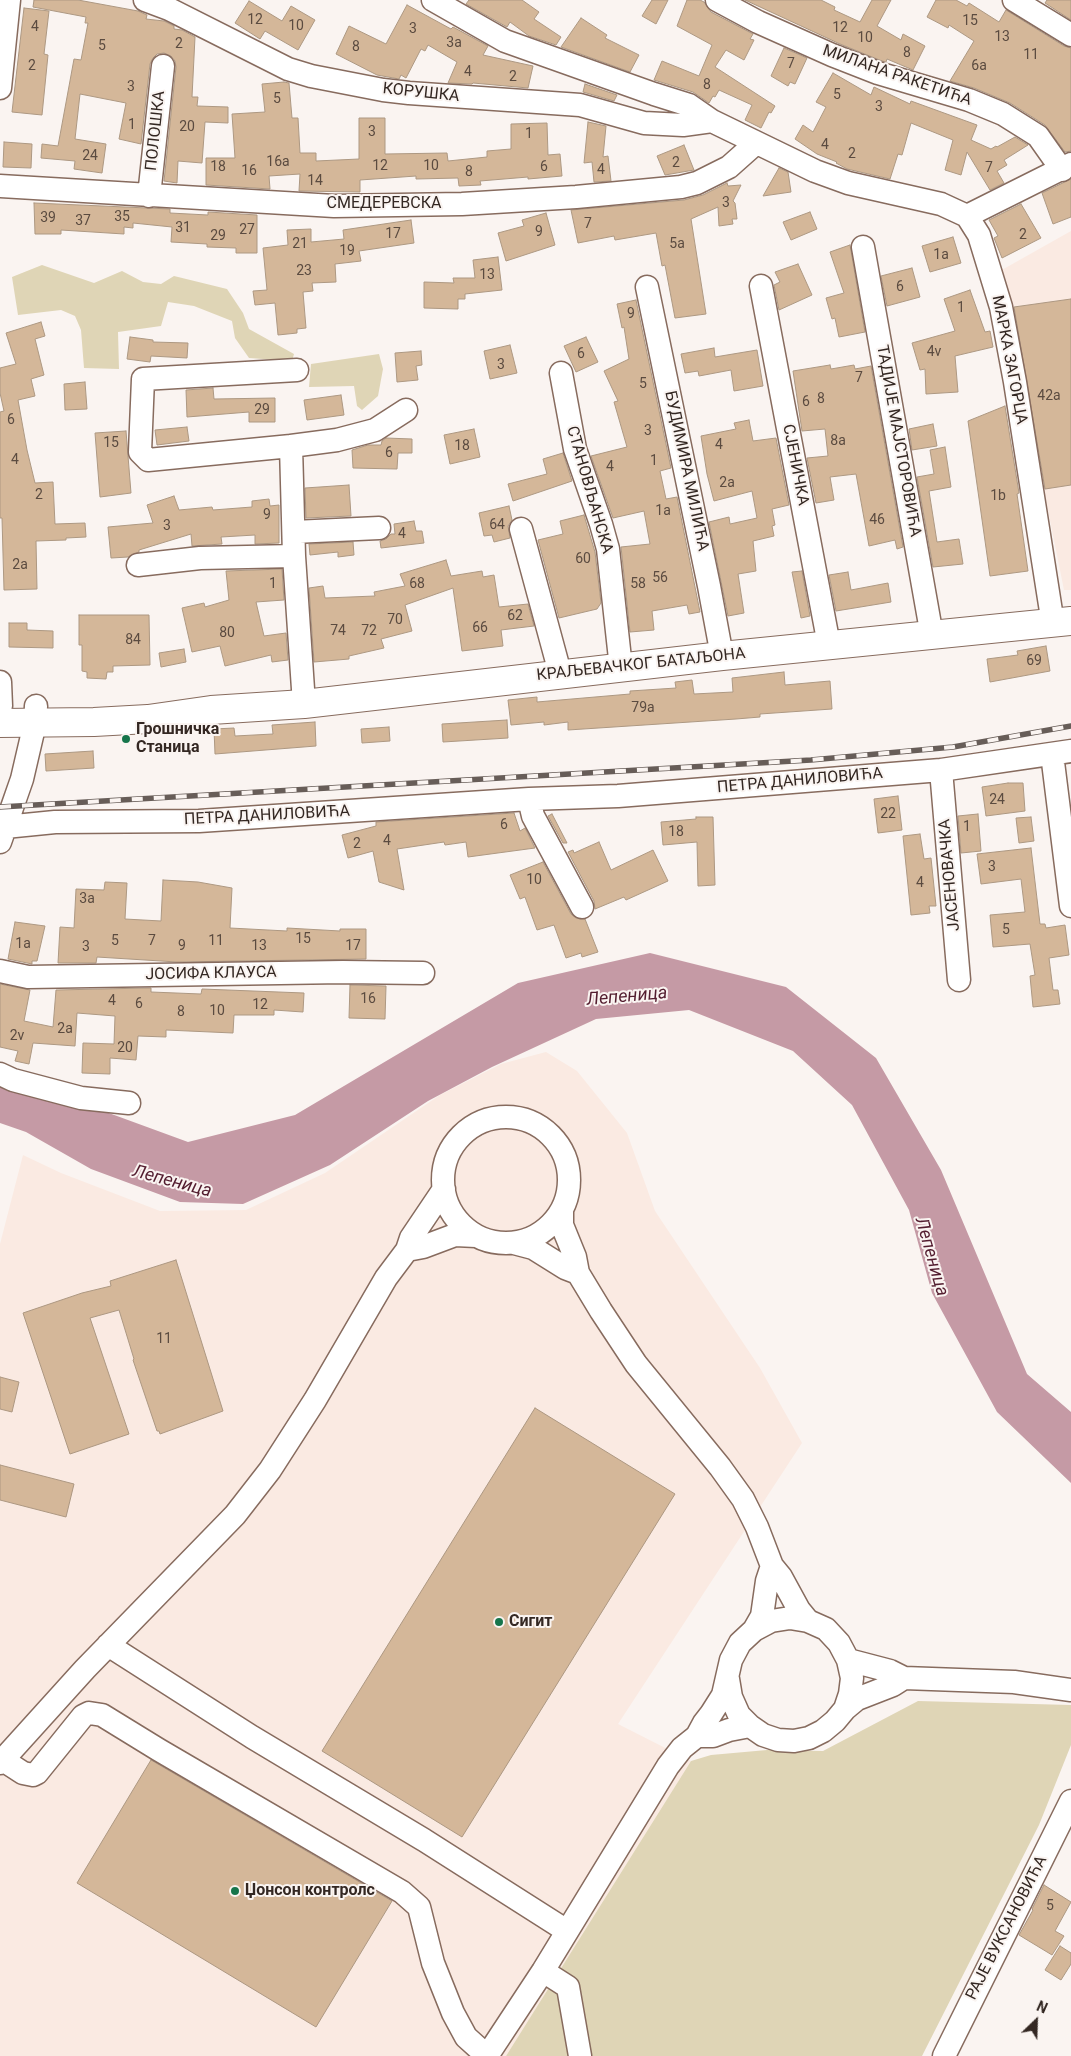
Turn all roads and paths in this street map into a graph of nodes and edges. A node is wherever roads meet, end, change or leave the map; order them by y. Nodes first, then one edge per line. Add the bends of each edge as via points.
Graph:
1 (9, 0) edge
2 (145, 0) edge
3 (433, 0) edge
4 (717, 0) edge
5 (1014, 0) edge
6 (1071, 35) edge
7 (163, 66) dead end
8 (0, 81) edge
9 (712, 121) junction
10 (756, 143) junction
11 (1066, 167) edge
12 (0, 186) edge
13 (150, 196) junction
14 (968, 216) junction
15 (863, 247) dead end
16 (761, 286) dead end
17 (648, 287) dead end
18 (297, 370) dead end
19 (560, 373) dead end
20 (406, 410) dead end
21 (291, 446) junction
22 (379, 528) dead end
23 (521, 529) dead end
24 (294, 532) junction
25 (294, 556) junction
26 (138, 565) dead end
27 (1062, 622) edge
28 (932, 636) junction
29 (829, 645) junction
30 (722, 656) junction
31 (621, 668) junction
32 (560, 673) junction
33 (0, 704) edge
34 (304, 704) junction
35 (35, 715) junction
36 (1061, 752) edge
37 (941, 770) junction
38 (528, 799) junction
39 (1, 838) edge
40 (1071, 906) edge
41 (582, 907) dead end
42 (0, 971) edge
43 (423, 973) dead end
44 (959, 980) dead end
45 (0, 1074) edge
46 (129, 1103) dead end
47 (444, 1189) junction
48 (562, 1211) junction
49 (476, 1236) junction
50 (514, 1243) junction
51 (407, 1250) junction
52 (578, 1273) junction
53 (772, 1566) junction
54 (808, 1621) junction
55 (754, 1630) junction
56 (108, 1645) junction
57 (848, 1660) junction
58 (728, 1678) junction
59 (904, 1678) junction
60 (1071, 1690) edge
61 (844, 1708) junction
62 (750, 1726) junction
63 (697, 1736) junction
64 (2, 1761) edge
65 (1071, 1801) edge
66 (1064, 1833) edge
67 (567, 1931) junction
68 (543, 1971) junction
69 (487, 2056) edge
70 (580, 2056) edge
71 (944, 2056) edge

1 - 8 street
2 - 9 street, КОРУШКА via 288,69 311,76 409,93 580,105 644,123 683,125
3 - 9 street via 506,41 689,105
4 - 11 street, МИЛАНА РАКЕТИЋА via 832,55 1003,114 1038,136
5 - 6 street
7 - 13 street, ПОЛОШКА
9 - 10 street
10 - 13 street, СМЕДЕРЕВСКА via 729,167 697,183 576,197 462,204 334,206
10 - 14 street via 848,183 941,204
11 - 14 street
12 - 13 street, СМЕДЕРЕВСКА
14 - 27 street, МАРКА ЗАГОРЦА via 979,235 1001,307
15 - 28 street, ТАДИЈЕ МАЈСТОРОВИЋА
16 - 29 street, СЈЕНИЧКА
17 - 30 street, БУДИМИРА МИЛИЋА
18 - 21 street via 143,379 140,452 148,460
19 - 31 street, СТАНОВЉАНСКА via 575,449 608,549
20 - 21 street via 375,430 338,440
21 - 24 street
22 - 24 street
23 - 32 street
24 - 25 street
25 - 26 street via 200,558
25 - 34 street
27 - 28 main road, КРАЉЕВАЧКОГ БАТАЉОНА
28 - 29 main road, КРАЉЕВАЧКОГ БАТАЉОНА
29 - 30 main road, КРАЉЕВАЧКОГ БАТАЉОНА
30 - 31 main road, КРАЉЕВАЧКОГ БАТАЉОНА
31 - 32 main road, КРАЉЕВАЧКОГ БАТАЉОНА
32 - 34 main road, КРАЉЕВАЧКОГ БАТАЉОНА
33 - 35 main road, КРАЉЕВАЧКОГ БАТАЉОНА
34 - 35 main road, КРАЉЕВАЧКОГ БАТАЉОНА via 211,710 148,719
35 - 39 street via 22,779
36 - 37 street, ПЕТРА ДАНИЛОВИЋА
36 - 40 street
37 - 38 street, ПЕТРА ДАНИЛОВИЋА via 618,796
37 - 44 street, ЈАСЕНОВАЧКА
38 - 39 street, ПЕТРА ДАНИЛОВИЋА via 200,821 55,822
38 - 41 street via 533,816
42 - 43 street, ЈОСИФА КЛАУСА via 28,976
45 - 46 street via 81,1098
47 - 48 street via 444,1169 451,1150 463,1134 498,1118 518,1119 537,1125 552,1137 564,1154 569,1182
47 - 49 street via 450,1208 461,1224
47 - 51 street via 411,1238
48 - 50 street via 550,1227
48 - 52 street via 562,1224
49 - 50 street
49 - 51 street via 455,1235
50 - 52 street via 533,1248
51 - 56 street via 386,1278 270,1470 235,1516
52 - 53 street via 636,1364 743,1499
53 - 54 street
53 - 55 street via 762,1616
54 - 55 street via 790,1618 771,1621
54 - 57 street via 826,1629
55 - 58 street via 740,1643
56 - 64 street
56 - 67 street
57 - 59 street
57 - 61 street via 852,1678
58 - 62 street via 731,1697 739,1715
58 - 63 street via 723,1695
59 - 60 street via 1014,1682
59 - 61 street
61 - 62 street via 823,1731 794,1741 763,1735
62 - 63 street via 713,1736
63 - 67 street via 668,1766
64 - 69 street via 23,1773 38,1773 83,1716 89,1713 102,1715 402,1892 419,1907 434,1963 453,2013 466,2037
65 - 66 street, РАЈЕ ВУКСАНОВИЋА
66 - 71 street, РАЈЕ ВУКСАНОВИЋА
67 - 68 street
68 - 69 street
68 - 70 street via 568,1987

